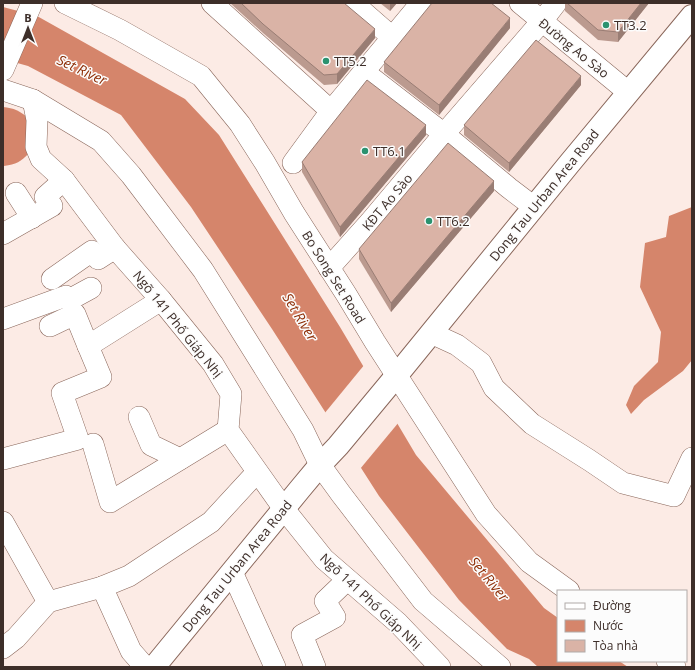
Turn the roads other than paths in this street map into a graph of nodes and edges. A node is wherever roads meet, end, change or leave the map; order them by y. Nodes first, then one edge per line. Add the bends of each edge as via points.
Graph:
1 (65, 3) edge
2 (212, 3) edge
3 (353, 3) edge
4 (421, 3) edge
5 (520, 3) edge
6 (556, 3) edge
7 (30, 7) edge
8 (692, 16) edge
9 (542, 21) junction
10 (393, 38) junction
11 (4, 68) edge
12 (364, 72) junction
13 (3, 90) edge
14 (628, 92) junction
15 (33, 100) junction
16 (330, 111) junction
17 (444, 134) junction
18 (293, 163) dead end
19 (64, 180) junction
20 (16, 193) dead end
21 (534, 207) junction
22 (32, 218) junction
23 (3, 234) edge
24 (116, 248) junction
25 (330, 268) junction
26 (52, 279) dead end
27 (91, 288) dead end
28 (161, 300) junction
29 (3, 318) edge
30 (50, 326) dead end
31 (431, 333) junction
32 (88, 346) junction
33 (393, 380) junction
34 (139, 417) dead end
35 (228, 430) junction
36 (93, 444) dead end
37 (692, 458) edge
38 (180, 459) junction
39 (3, 460) edge
40 (320, 465) junction
41 (257, 472) junction
42 (284, 509) junction
43 (3, 522) edge
44 (232, 572) junction
45 (347, 580) junction
46 (102, 587) junction
47 (568, 590) edge
48 (48, 602) junction
49 (5, 644) edge
50 (145, 667) edge
51 (154, 667) edge
52 (275, 667) edge
53 (315, 667) edge
54 (440, 667) edge
55 (500, 667) edge

1 - 25 street, Bo Song Set Road via 120,30 201,76 240,124
2 - 16 street
3 - 10 street
4 - 10 street
5 - 9 street, Đường Ao Sào
6 - 9 street, KĐT Ao Sào
7 - 11 street
8 - 14 main road, Dong Tau Urban Area Road
9 - 14 street, Đường Ao Sào
9 - 17 street, KĐT Ao Sào
10 - 12 street
12 - 16 street
12 - 17 street
13 - 15 street
14 - 21 main road, Dong Tau Urban Area Road
15 - 19 street, Ngõ 141 Phố Giáp Nhị via 37,120 36,147 41,159
15 - 40 street via 101,141 131,175 203,270 303,430
16 - 18 street
17 - 21 street
17 - 25 street, KĐT Ao Sào
19 - 22 street via 45,197 52,206
19 - 24 street, Ngõ 141 Phố Giáp Nhị
20 - 22 street
21 - 31 main road, Dong Tau Urban Area Road
22 - 23 street
24 - 26 street via 98,259 92,251
24 - 28 street, Ngõ 141 Phố Giáp Nhị
25 - 33 street, Bo Song Set Road via 375,342
27 - 29 street via 69,300 66,296
28 - 32 street
28 - 35 street, Ngõ 141 Phố Giáp Nhị via 213,364 231,394
30 - 32 street via 75,314
31 - 33 main road, Dong Tau Urban Area Road
31 - 37 street via 457,345 481,363 494,388 532,424 623,483 674,496
32 - 39 street via 101,377 62,393 78,439
33 - 40 main road, Dong Tau Urban Area Road
33 - 47 street, Bo Song Set Road via 486,514 529,562
34 - 38 street via 151,445
35 - 38 street
35 - 41 street, Ngõ 141 Phố Giáp Nhị
36 - 38 street via 110,502
40 - 42 main road, Dong Tau Urban Area Road
40 - 55 street via 424,601
41 - 42 street, Ngõ 141 Phố Giáp Nhị
41 - 46 street via 211,522 129,576
42 - 44 main road, Dong Tau Urban Area Road
42 - 45 street, Ngõ 141 Phố Giáp Nhị via 324,559
43 - 48 street
44 - 51 main road, Dong Tau Urban Area Road
44 - 52 street
45 - 53 street via 325,600 335,617 302,635
45 - 54 street, Ngõ 141 Phố Giáp Nhị via 398,623
46 - 48 street
46 - 50 street via 131,651
48 - 49 street via 16,638

